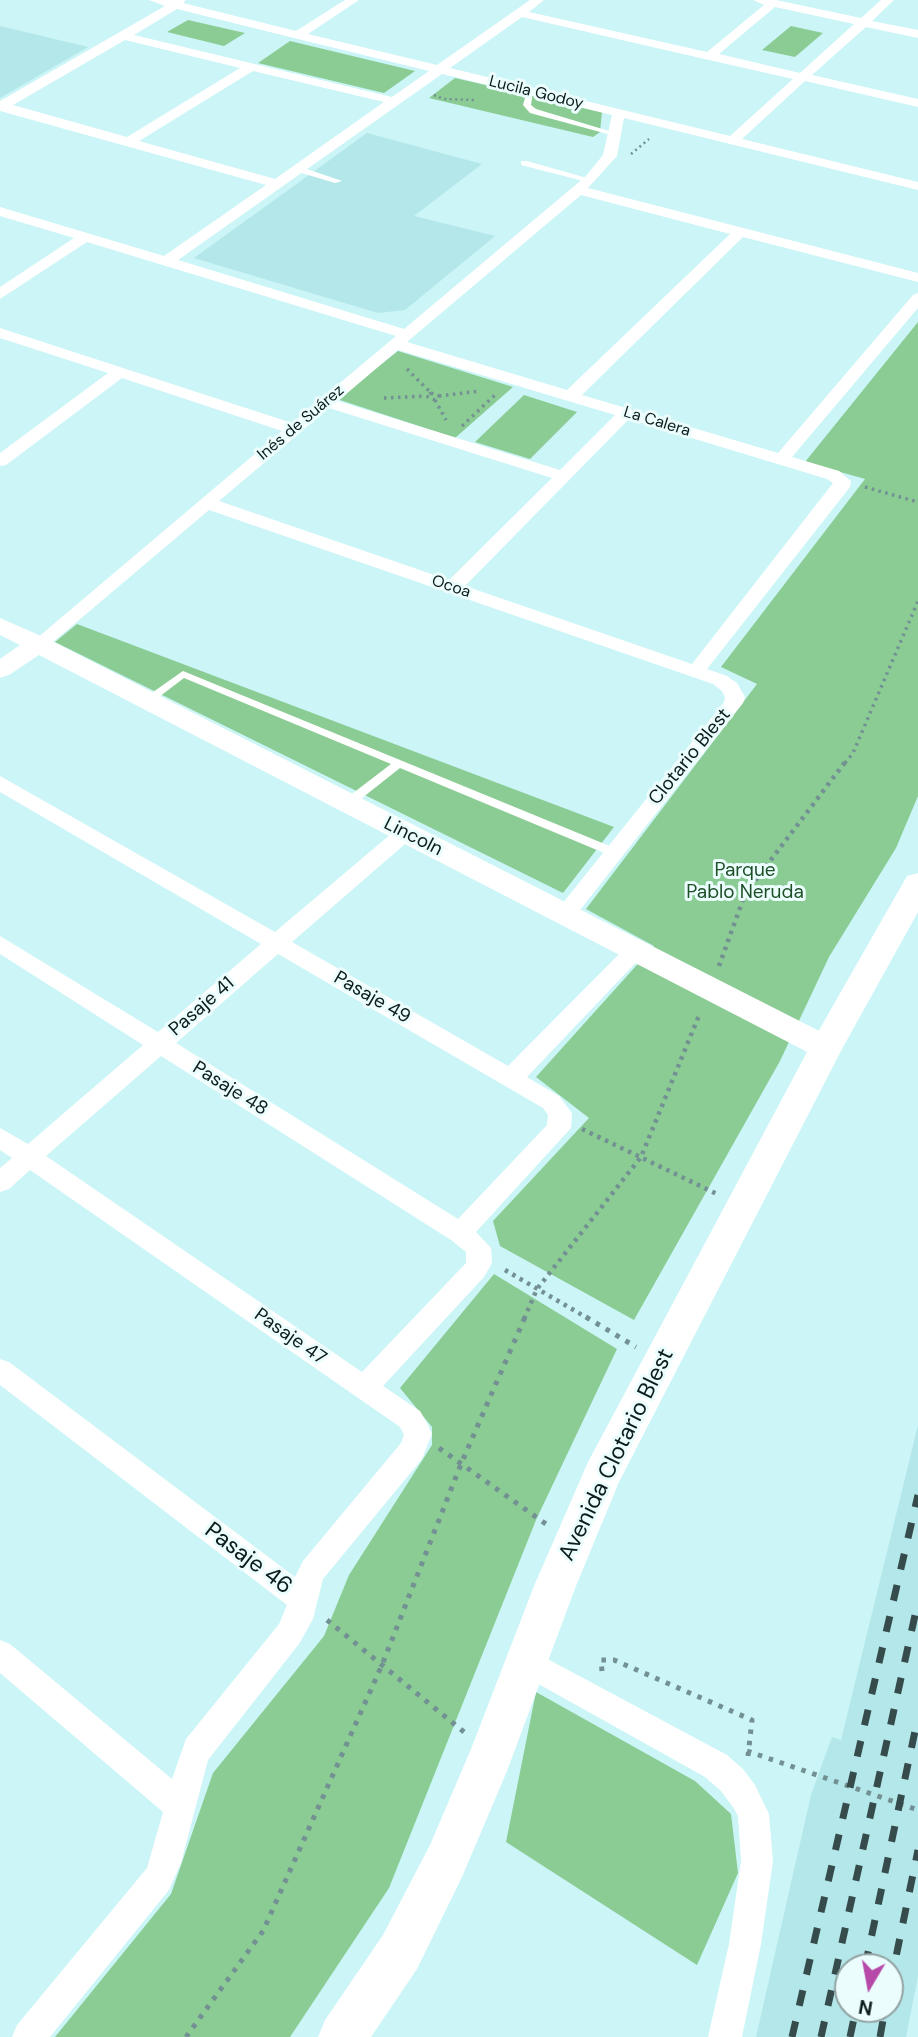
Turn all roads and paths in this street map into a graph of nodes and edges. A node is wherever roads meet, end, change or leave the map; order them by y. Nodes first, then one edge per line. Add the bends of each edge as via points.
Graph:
1 (155, 0) edge
2 (353, 0) edge
3 (538, 0) edge
4 (759, 0) edge
5 (888, 0) edge
6 (177, 2) edge
7 (773, 3) junction
8 (519, 13) junction
9 (864, 22) junction
10 (918, 34) edge
11 (298, 35) junction
12 (122, 36) junction
13 (709, 56) junction
14 (251, 67) junction
15 (439, 69) junction
16 (803, 77) junction
17 (530, 91) junction
18 (394, 101) junction
19 (918, 103) edge
20 (1, 106) edge
21 (620, 113) junction
22 (649, 120) junction
23 (627, 134) junction
24 (732, 141) junction
25 (126, 143) junction
26 (524, 163) dead end
27 (298, 169) junction
28 (338, 181) dead end
29 (589, 181) junction
30 (277, 184) junction
31 (918, 186) edge
32 (0, 211) edge
33 (740, 232) junction
34 (85, 237) junction
35 (167, 261) junction
36 (918, 278) edge
37 (0, 294) edge
38 (918, 298) edge
39 (0, 333) edge
40 (401, 339) junction
41 (404, 366) dead end
42 (120, 372) junction
43 (431, 393) junction
44 (439, 396) junction
45 (571, 397) junction
46 (435, 400) junction
47 (326, 402) junction
48 (626, 413) junction
49 (447, 422) dead end
50 (294, 429) junction
51 (454, 434) dead end
52 (781, 460) junction
53 (0, 461) edge
54 (563, 476) junction
55 (842, 481) junction
56 (918, 502) edge
57 (207, 503) junction
58 (452, 588) junction
59 (918, 601) edge
60 (0, 625) edge
61 (39, 644) junction
62 (0, 670) edge
63 (695, 672) junction
64 (147, 701) junction
65 (398, 764) junction
66 (0, 783) edge
67 (348, 803) junction
68 (405, 833) junction
69 (613, 852) junction
70 (918, 884) edge
71 (565, 914) junction
72 (277, 943) junction
73 (0, 944) edge
74 (636, 951) junction
75 (710, 989) junction
76 (160, 1044) junction
77 (826, 1048) junction
78 (511, 1078) junction
79 (561, 1119) junction
80 (0, 1137) edge
81 (29, 1157) junction
82 (641, 1157) junction
83 (0, 1182) edge
84 (743, 1206) junction
85 (460, 1233) junction
86 (481, 1255) junction
87 (537, 1289) junction
88 (661, 1362) junction
89 (0, 1370) edge
90 (364, 1388) junction
91 (418, 1434) junction
92 (461, 1464) junction
93 (573, 1543) junction
94 (303, 1600) junction
95 (527, 1662) junction
96 (4, 1665) edge
97 (382, 1665) junction
98 (607, 1676) dead end
99 (752, 1720) dead end
100 (733, 1746) dead end
101 (491, 1755) junction
102 (180, 1806) junction
103 (918, 1810) edge
104 (29, 2037) edge
105 (186, 2037) edge
106 (342, 2037) edge
107 (725, 2037) edge

1 - 6 street, Lucila Godoy
2 - 11 street
3 - 8 street
4 - 7 street
5 - 9 street
6 - 11 street, Lucila Godoy
6 - 12 street
7 - 9 street
7 - 13 street
8 - 13 street
8 - 15 street
9 - 10 street
9 - 16 street
11 - 15 street, Lucila Godoy
12 - 14 street
12 - 20 street
13 - 16 street
14 - 18 street
14 - 25 street
15 - 17 street, Lucila Godoy
15 - 18 street
16 - 19 street
16 - 24 street
17 - 21 street, Lucila Godoy
17 - 23 lane via 527,105 533,111
18 - 27 street
20 - 25 street
21 - 22 street, Lucila Godoy
21 - 23 street, Inés de Suárez
22 - 23 street, Inés de Suárez
22 - 24 street, Lucila Godoy
23 - 29 street, Inés de Suárez via 614,160
24 - 31 street, Lucila Godoy
25 - 30 street
26 - 29 lane
27 - 28 lane
27 - 30 street
29 - 33 street
29 - 40 street, Inés de Suárez
30 - 35 street
32 - 34 street, La Calera
33 - 36 street
33 - 45 street
34 - 35 street, La Calera
34 - 37 street
35 - 40 street, La Calera
38 - 52 street
39 - 42 street
40 - 45 street, La Calera
40 - 47 street, Inés de Suárez
41 - 43 path
42 - 50 street
42 - 53 street
43 - 44 path
43 - 46 path via 426,397
44 - 46 path
44 - 51 path via 501,389
45 - 48 street, La Calera
46 - 49 path
47 - 50 street, Inés de Suárez
47 - 54 street
48 - 52 street, La Calera
48 - 54 street
50 - 57 street, Inés de Suárez
52 - 55 street, La Calera
54 - 58 street
55 - 56 path
55 - 63 street
57 - 58 street, Ocoa
57 - 61 street, Inés de Suárez
58 - 63 street, Ocoa
59 - 75 path via 853,753 745,894
60 - 61 street, Lincoln
61 - 62 street, Inés de Suárez
61 - 64 street, Lincoln
63 - 69 street, Clotario Blest via 730,687 733,703
64 - 65 lane via 183,674
64 - 67 street, Lincoln
65 - 67 lane
65 - 69 lane
66 - 72 street, Pasaje 49
67 - 68 street, Lincoln
68 - 71 street, Lincoln
68 - 72 street, Pasaje 41
69 - 71 street, Clotario Blest
70 - 77 main road, Avenida Clotario Blest
71 - 74 street, Lincoln
72 - 76 street, Pasaje 41
72 - 78 street, Pasaje 49
73 - 76 street, Pasaje 48
74 - 75 street, Lincoln
74 - 78 street
75 - 77 street, Lincoln
75 - 82 path
76 - 81 street, Pasaje 41
76 - 85 street, Pasaje 48
77 - 84 main road, Avenida Clotario Blest
78 - 79 street, Pasaje 49 via 551,1102
79 - 82 path
79 - 85 street via 554,1135
80 - 81 street, Pasaje 47
81 - 83 street, Pasaje 41
81 - 90 street, Pasaje 47
82 - 84 path
82 - 87 path
84 - 88 main road, Avenida Clotario Blest
85 - 86 street
86 - 87 path
86 - 90 street via 475,1270
87 - 88 path
87 - 92 path
88 - 93 main road, Avenida Clotario Blest via 602,1475
89 - 94 street, Pasaje 46
90 - 91 street, Pasaje 47 via 410,1419
91 - 92 path
91 - 94 street via 412,1450 321,1557
92 - 93 path
92 - 97 path
93 - 95 main road, Avenida Clotario Blest
94 - 97 path, Pasaje 46
94 - 102 street via 289,1634 197,1750
95 - 101 main road, Avenida Clotario Blest
95 - 107 street via 716,1766 744,1796 753,1814 757,1861
96 - 102 street
97 - 101 path, Pasaje 46
97 - 105 path via 263,1931
98 - 99 path via 599,1663 606,1658
100 - 103 path
101 - 106 main road, Avenida Clotario Blest via 400,1952
102 - 104 street via 158,1879

